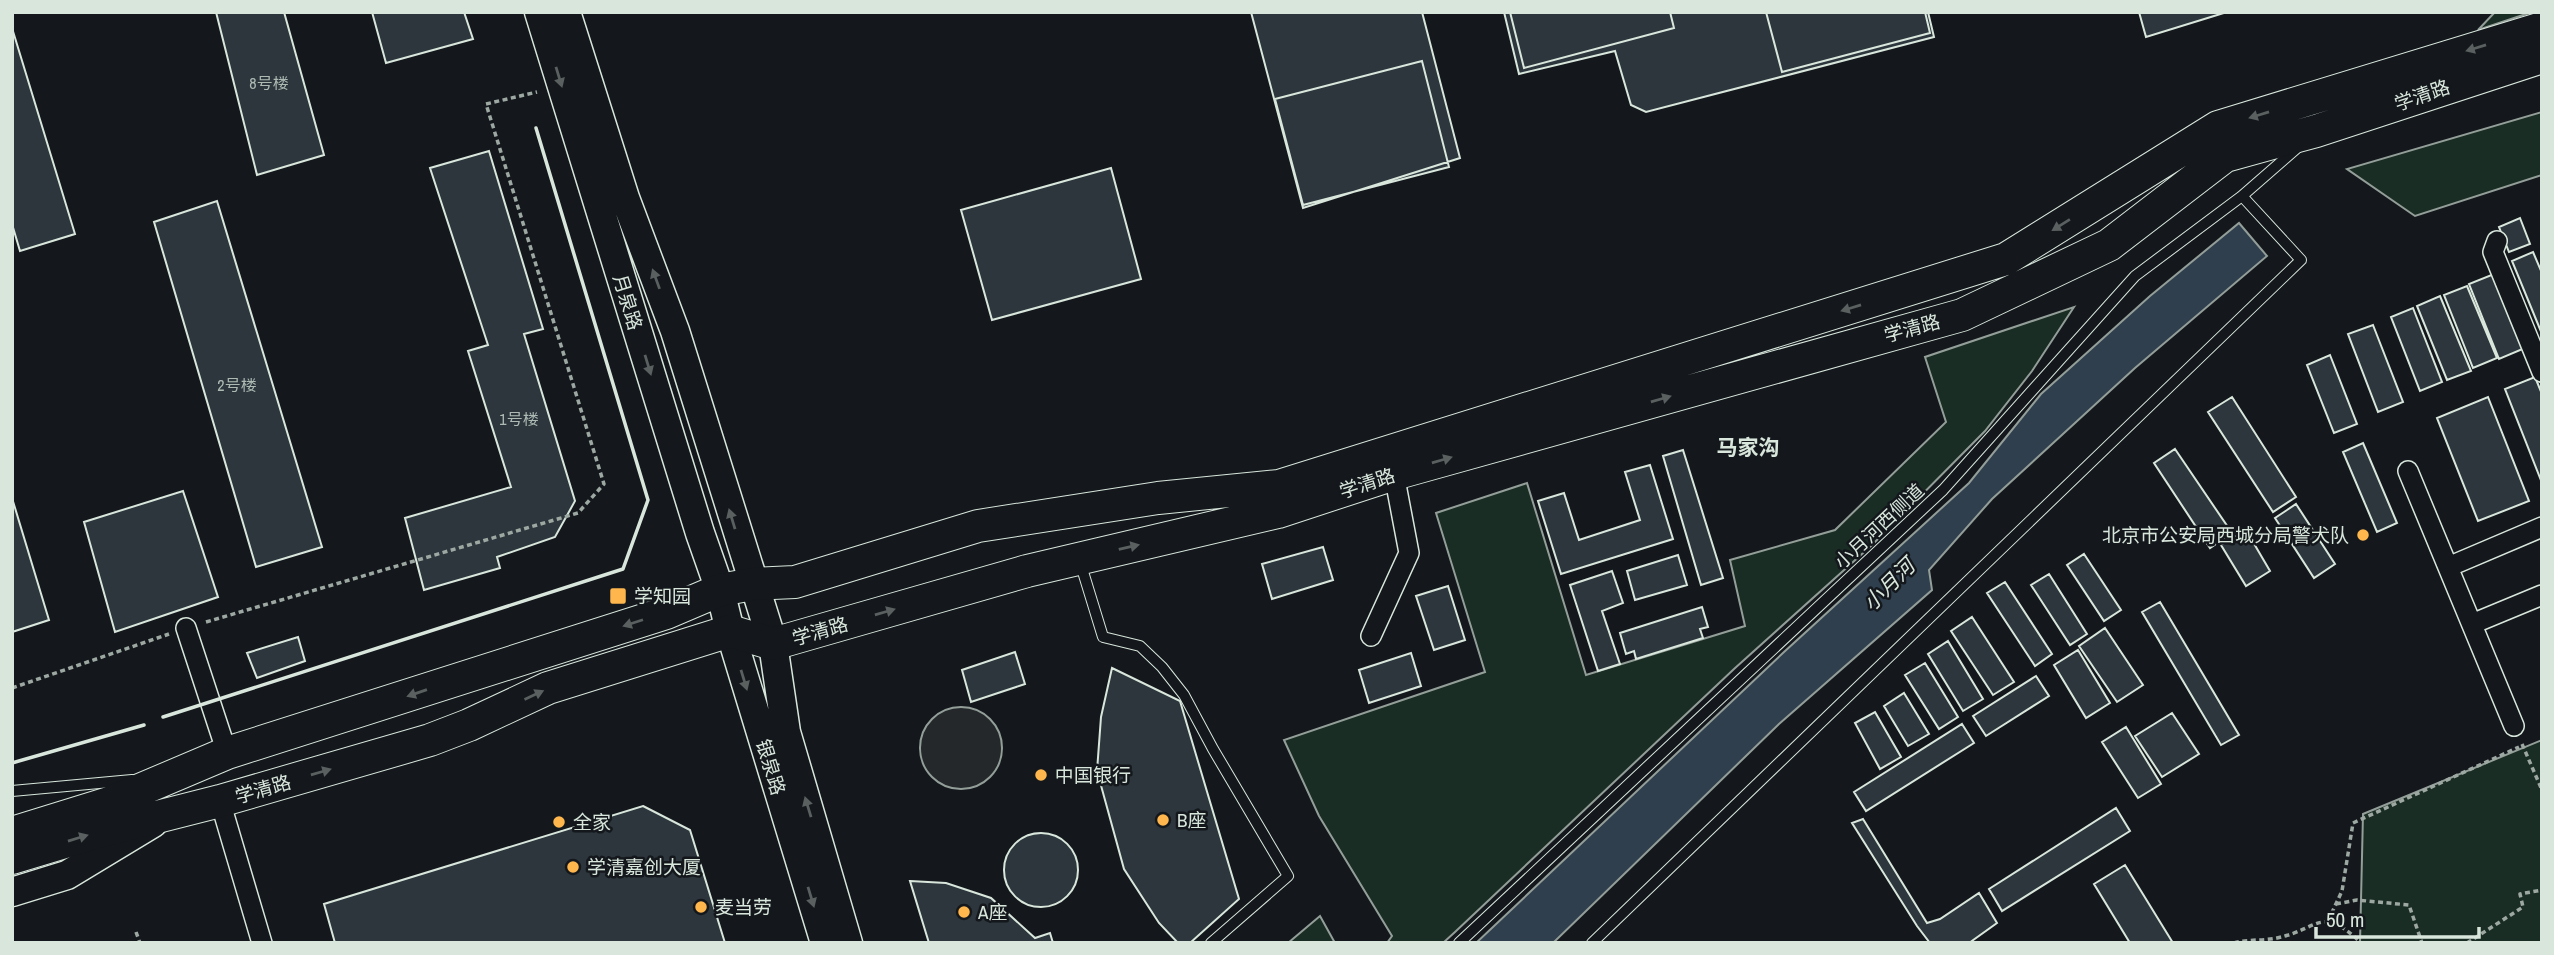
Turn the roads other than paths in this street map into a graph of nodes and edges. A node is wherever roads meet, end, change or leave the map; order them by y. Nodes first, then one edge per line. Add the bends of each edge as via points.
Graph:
1 (539, 12) edge
2 (566, 12) edge
3 (2542, 29) edge
4 (2542, 57) edge
5 (2316, 131) junction
6 (2242, 196) junction
7 (2497, 241) dead end
8 (2540, 364) edge
9 (2408, 471) dead end
10 (1394, 474) junction
11 (2542, 527) edge
12 (1079, 558) junction
13 (2448, 567) junction
14 (753, 584) junction
15 (720, 590) junction
16 (2542, 595) edge
17 (2472, 624) junction
18 (186, 628) road end
19 (730, 631) junction
20 (1371, 636) dead end
21 (773, 644) junction
22 (2514, 726) road end
23 (227, 753) junction
24 (167, 777) junction
25 (12, 790) edge
26 (220, 801) junction
27 (162, 817) junction
28 (12, 833) edge
29 (12, 858) edge
30 (12, 892) edge
31 (827, 942) edge
32 (262, 943) edge
33 (1211, 943) edge
34 (1458, 943) edge
35 (1591, 943) edge

1 -> 15 main road, 月泉路
14 -> 2 main road, 月泉路 via 675,331 625,198
3 -> 14 main road, 学清路 via 2218,127 2006,259 1279,486 1158,498 978,526 795,582
4 - 5 main road, 学清路
5 - 6 lane, 小月河西侧道
10 -> 5 main road, 学清路 via 1962,315 2109,245 2225,156
6 - 34 lane, 小月河西侧道 via 2135,276 1943,490
6 - 35 lane via 2301,260
7 - 8 street via 2493,252
9 - 13 street
12 -> 10 main road, 学清路 via 1278,512
10 - 20 street via 1409,553
11 - 13 street
21 -> 12 main road, 学清路
12 - 33 lane via 1103,637 1140,646 1184,695 1288,876
13 - 17 street
14 - 15 main road, 学清路
14 - 21 main road, 月泉路
15 - 19 main road, 银泉路
15 -> 23 main road, 学清路 via 666,612
16 - 17 street
17 - 22 street
18 - 23 street
19 - 21 main road, 学清路
26 -> 19 main road, 学清路 via 430,740 548,688
19 -> 31 main road, 银泉路
31 -> 21 main road, 银泉路
23 - 24 main road, 学清路
24 - 25 lane, 学清路
24 - 28 main road, 学清路 via 109,803
26 - 27 main road, 学清路
26 - 32 street
29 -> 27 main road, 学清路
27 - 30 main road, 学清路 via 66,875

